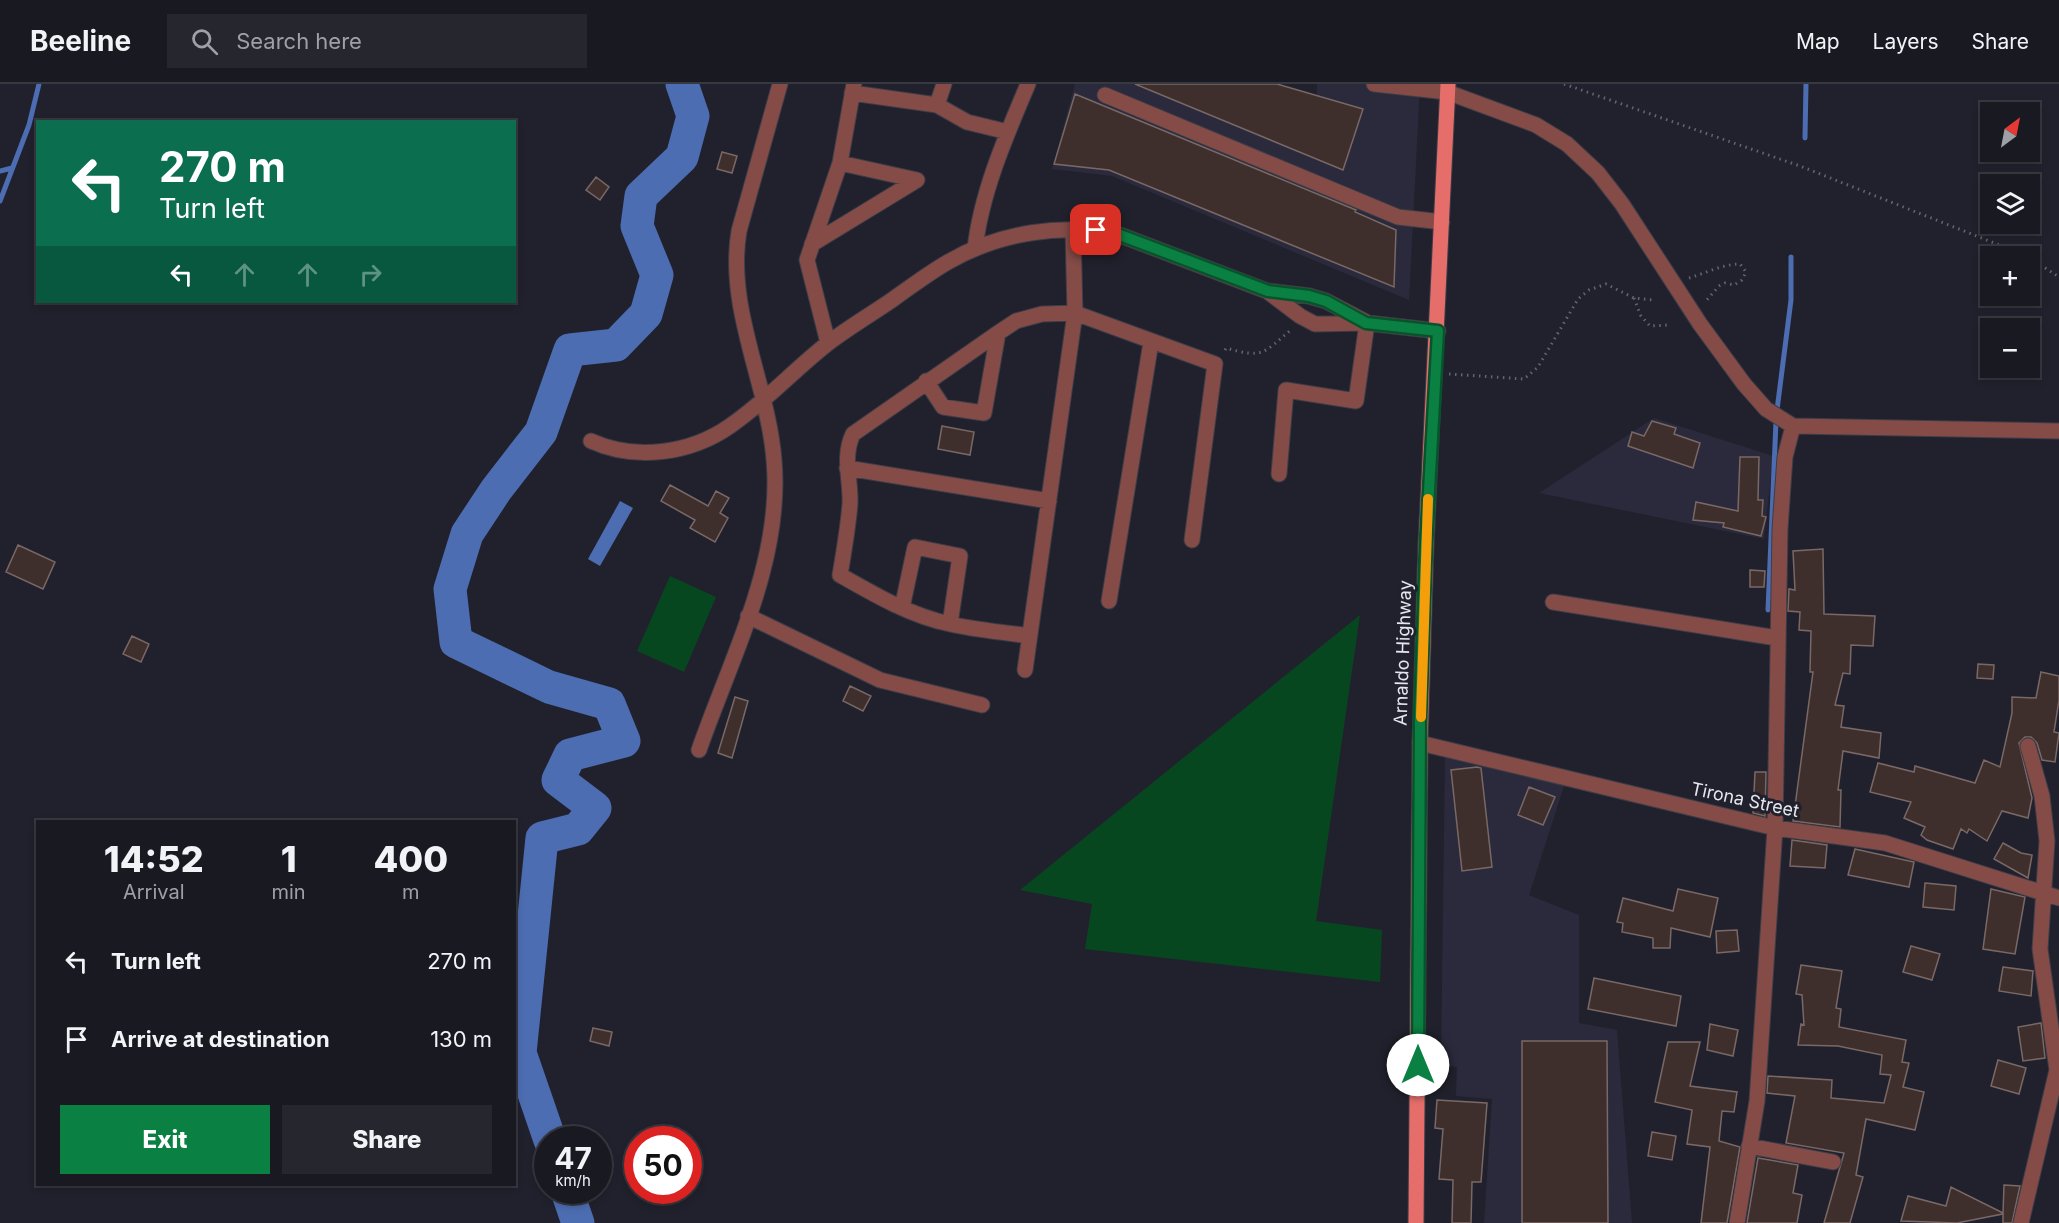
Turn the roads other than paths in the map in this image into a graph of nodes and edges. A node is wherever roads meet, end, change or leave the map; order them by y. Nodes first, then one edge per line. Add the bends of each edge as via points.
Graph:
1 (780, 84) edge
2 (944, 84) edge
3 (1028, 84) edge
4 (1374, 84) edge
5 (853, 88) edge
6 (1448, 88) edge
7 (1105, 95) dead end
8 (938, 105) junction
9 (1008, 132) junction
10 (840, 163) junction
11 (1443, 222) junction
12 (1073, 230) junction
13 (812, 244) junction
14 (975, 249) junction
15 (1268, 291) junction
16 (1075, 313) junction
17 (1366, 323) junction
18 (1438, 331) junction
19 (998, 333) junction
20 (1151, 342) junction
21 (828, 343) junction
22 (926, 381) junction
23 (763, 398) junction
24 (1794, 426) junction
25 (2059, 431) edge
26 (591, 441) dead end
27 (847, 468) junction
28 (1279, 474) dead end
29 (1049, 501) junction
30 (1192, 540) dead end
31 (1109, 601) dead end
32 (1553, 602) dead end
33 (902, 608) junction
34 (748, 616) junction
35 (950, 624) junction
36 (1029, 636) junction
37 (1777, 638) junction
38 (1025, 670) dead end
39 (982, 705) dead end
40 (1420, 743) junction
41 (2028, 746) dead end
42 (699, 750) dead end
43 (1775, 828) junction
44 (2043, 895) junction
45 (2059, 898) edge
46 (1749, 1146) junction
47 (1833, 1162) dead end
48 (1416, 1223) edge
49 (1737, 1223) edge
50 (2021, 1223) edge

1 - 23 street via 735,255 741,308
2 - 8 street
3 - 9 street
4 - 6 street
5 - 8 street
5 - 10 street
6 - 11 main road, Arnaldo Highway
6 - 24 street via 1536,125 1567,144 1598,173 1744,384 1766,409
7 - 11 street via 1398,217
8 - 9 street via 967,122
9 - 14 street via 978,224
10 - 13 street
10 - 13 street via 917,180
11 - 18 main road, Arnaldo Highway
12 - 14 street via 1016,236
12 - 15 street via 1120,235
12 - 16 street
13 - 21 street via 807,260
14 - 21 street via 948,262
15 - 17 street via 1326,301
15 - 17 street via 1315,324
16 - 19 street via 1042,314 1016,321
16 - 20 street
16 - 29 street
17 - 18 street
17 - 28 street via 1356,401 1286,390
18 - 40 main road, Arnaldo Highway
19 - 22 street
19 - 22 street via 984,413 943,407
20 - 30 street via 1215,364
20 - 31 street
21 - 23 street
22 - 27 street via 853,434 848,444
23 - 26 street via 730,427 672,450 628,452
23 - 34 street via 776,497 761,579
24 - 25 street
24 - 37 street via 1785,457
27 - 29 street
27 - 33 street via 850,501 840,575
29 - 36 street
32 - 37 street
33 - 35 street
33 - 35 street via 915,547 960,556
34 - 39 street via 880,680
34 - 42 street
35 - 36 street
36 - 38 street
37 - 43 street
40 - 43 street, Tirona Street
40 - 48 main road, Arnaldo Highway
41 - 44 street via 2042,796 2048,841
43 - 44 street, Tirona Street via 1885,843
43 - 46 street via 1757,1101
44 - 45 street, Tirona Street
44 - 50 street via 2040,950 2057,1070
46 - 47 street
46 - 49 street

